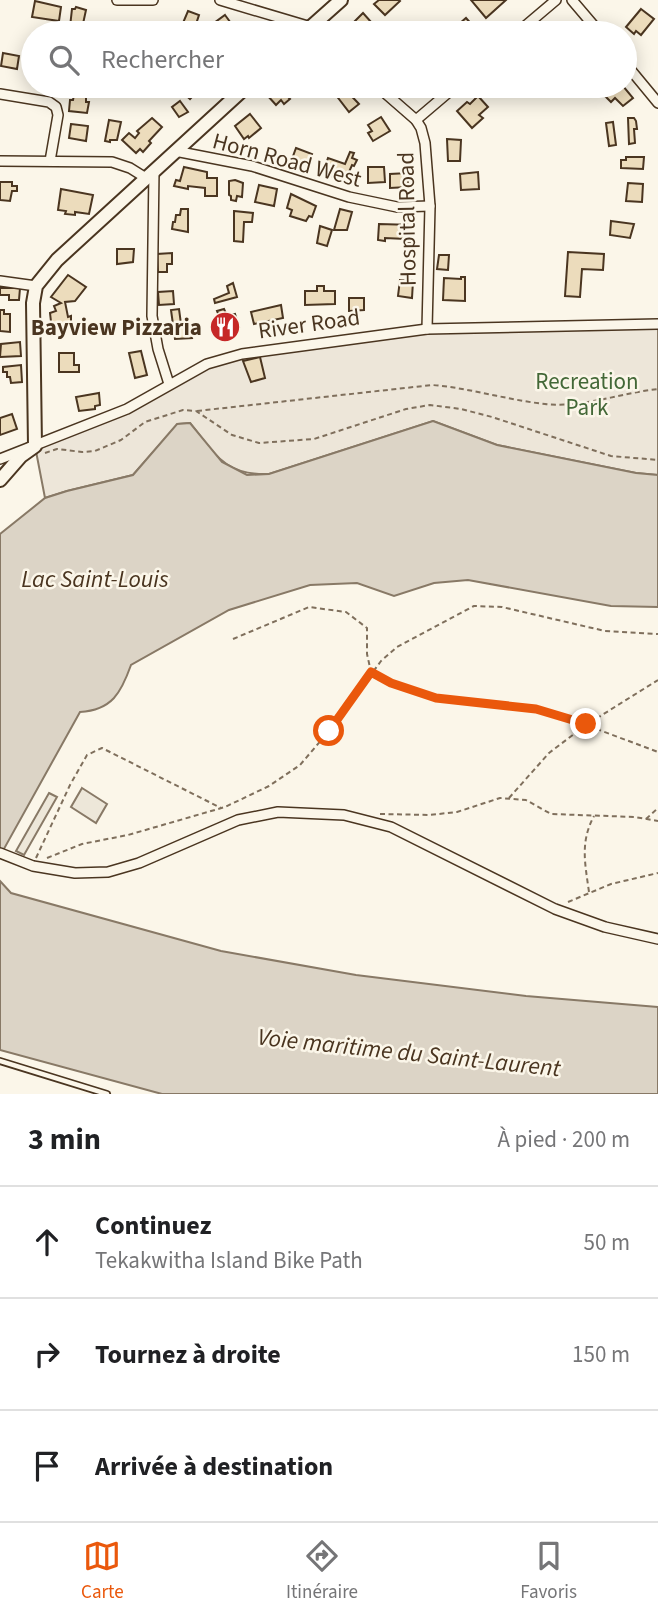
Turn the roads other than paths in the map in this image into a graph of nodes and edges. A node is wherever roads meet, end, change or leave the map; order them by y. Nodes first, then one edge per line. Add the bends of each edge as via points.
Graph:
1 (117, 0) edge
2 (153, 0) edge
3 (220, 0) edge
4 (341, 0) edge
5 (556, 0) edge
6 (572, 0) edge
7 (282, 21) edge
8 (321, 21) edge
9 (531, 21) edge
10 (590, 21) edge
11 (637, 78) edge
12 (0, 94) edge
13 (21, 98) edge
14 (24, 98) edge
15 (234, 98) edge
16 (391, 98) edge
17 (442, 98) edge
18 (658, 103) edge
19 (416, 120) junction
20 (175, 152) junction
21 (0, 161) edge
22 (50, 161) junction
23 (150, 174) junction
24 (430, 206) junction
25 (0, 281) edge
26 (36, 286) junction
27 (658, 324) edge
28 (427, 329) junction
29 (169, 384) junction
30 (39, 450) junction
31 (0, 459) edge
32 (0, 480) edge
33 (0, 853) edge
34 (658, 939) edge
35 (0, 1061) edge
36 (107, 1094) edge

1 - 2 street
3 - 7 street
4 - 8 street
5 - 9 street
6 - 10 street
11 - 18 street
12 - 13 street
14 - 22 street via 56,107
15 - 20 street
16 - 19 street, Hospital Road
17 - 19 street
19 - 24 street, Hospital Road via 425,142
20 - 23 street
20 - 24 street, Horn Road West via 252,166 349,197 397,207
21 - 22 street
22 - 23 street via 112,162
23 - 26 street via 57,260
23 - 29 street via 152,316
24 - 28 street, Hospital Road
25 - 26 street
26 - 30 street
27 - 28 street, River Road
28 - 29 street, River Road via 242,354 207,364
29 - 30 street, River Road
30 - 31 street
30 - 32 street, River Road via 21,456
33 - 34 street via 33,866 75,873 108,872 239,820 278,812 344,815 391,827 555,909 604,927
35 - 36 lane

